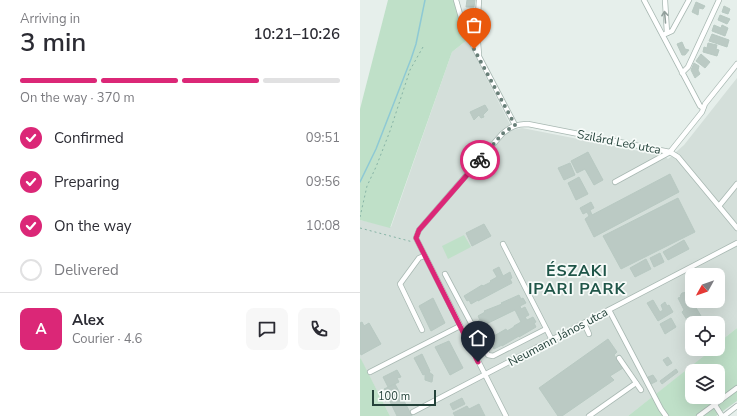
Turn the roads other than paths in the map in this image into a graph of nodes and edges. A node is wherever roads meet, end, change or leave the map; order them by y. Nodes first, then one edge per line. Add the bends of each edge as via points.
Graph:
1 (456, 0) edge
2 (479, 0) edge
3 (644, 0) edge
4 (665, 0) edge
5 (689, 0) edge
6 (719, 0) edge
7 (665, 34) junction
8 (479, 58) junction
9 (737, 64) edge
10 (682, 73) junction
11 (703, 108) junction
12 (515, 125) junction
13 (670, 152) junction
14 (615, 182) dead end
15 (737, 184) edge
16 (719, 206) junction
17 (737, 228) edge
18 (737, 243) edge
19 (503, 244) dead end
20 (424, 256) junction
21 (445, 274) dead end
22 (609, 310) junction
23 (584, 323) junction
24 (460, 326) junction
25 (546, 329) junction
26 (422, 330) dead end
27 (589, 334) dead end
28 (552, 340) junction
29 (619, 358) dead end
30 (370, 372) dead end
31 (485, 375) junction
32 (636, 383) junction
33 (737, 388) edge
34 (641, 390) dead end
35 (715, 405) junction
36 (737, 406) edge
37 (413, 412) dead end
38 (506, 416) edge
39 (589, 416) edge
40 (666, 416) edge
41 (699, 416) edge
42 (723, 416) edge

1 - 8 street via 464,28
2 - 8 street
3 - 7 street
7 -> 4 street
5 - 7 street via 672,31
6 - 10 street via 688,67
7 - 10 street
8 - 12 street
9 - 11 street
10 - 11 street
11 - 13 street
12 - 13 street, Szilárd Leó utca via 535,125
12 - 20 street via 502,134 419,230 416,238
13 - 14 street
13 - 16 street, Szilárd Leó utca via 678,157
15 - 16 street
16 - 17 street, Szilárd Leó utca
18 - 22 street, Neumann János utca
19 - 25 street
20 - 24 street
20 - 26 street via 419,258 400,284
21 - 25 street via 488,355 493,356
22 - 23 street, Neumann János utca
22 - 40 street
23 - 27 street
23 - 28 street, Neumann János utca
24 - 30 street
24 - 31 street
25 - 28 street
28 - 31 street, Neumann János utca
29 - 32 street
31 - 37 street, Neumann János utca
31 - 38 street
32 - 34 street
32 - 39 street
33 - 35 street
35 - 41 street
35 - 42 street
36 - 42 street

